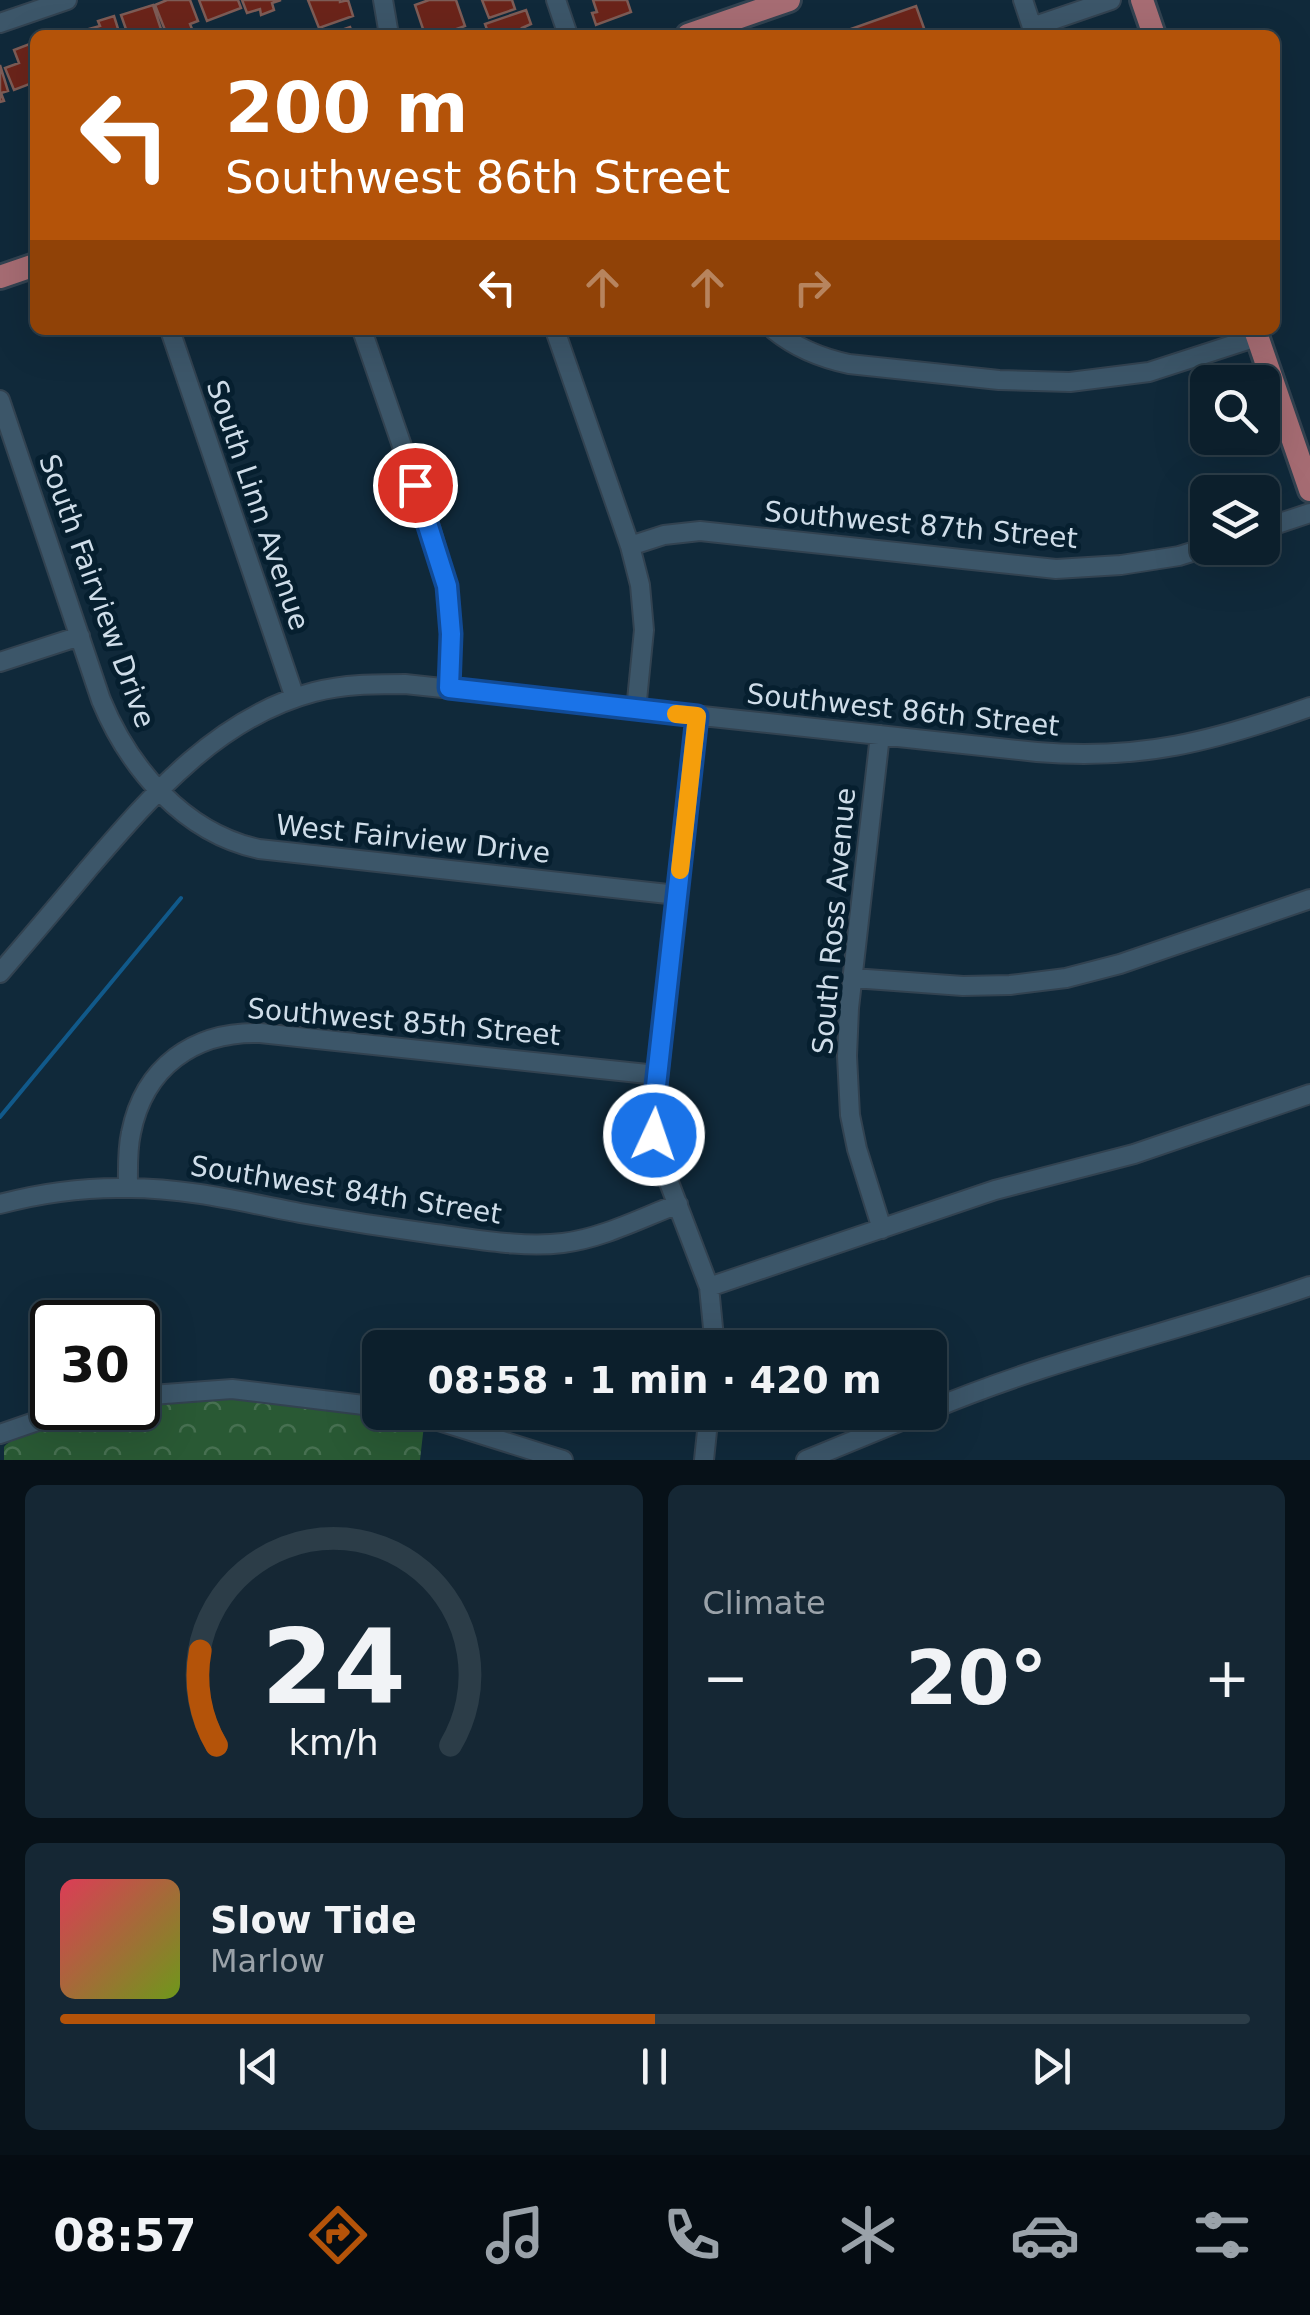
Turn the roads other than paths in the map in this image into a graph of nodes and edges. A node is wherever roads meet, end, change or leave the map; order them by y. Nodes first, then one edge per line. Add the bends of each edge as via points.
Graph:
1 (66, 0) edge
2 (383, 0) edge
3 (556, 0) edge
4 (789, 0) edge
5 (1022, 0) edge
6 (1142, 0) edge
7 (1103, 1) edge
8 (0, 23) edge
9 (388, 30) edge
10 (566, 30) edge
11 (702, 30) edge
12 (1152, 30) edge
13 (30, 267) edge
14 (0, 277) edge
15 (172, 335) edge
16 (364, 335) edge
17 (557, 335) edge
18 (781, 335) edge
19 (1253, 335) edge
20 (1256, 335) edge
21 (0, 400) edge
22 (1310, 490) edge
23 (1310, 513) edge
24 (1280, 523) edge
25 (630, 546) junction
26 (1190, 553) edge
27 (80, 636) junction
28 (0, 662) edge
29 (449, 688) junction
30 (296, 698) junction
31 (1310, 707) edge
32 (636, 710) junction
33 (697, 716) junction
34 (880, 735) junction
35 (161, 791) junction
36 (677, 895) junction
37 (1310, 900) edge
38 (0, 973) edge
39 (853, 978) junction
40 (657, 1075) junction
41 (1310, 1094) edge
42 (128, 1188) junction
43 (0, 1204) edge
44 (678, 1204) junction
45 (882, 1229) junction
46 (1310, 1286) edge
47 (709, 1287) junction
48 (713, 1330) edge
49 (160, 1394) edge
50 (947, 1403) edge
51 (362, 1405) edge
52 (30, 1424) edge
53 (457, 1430) edge
54 (707, 1430) edge
55 (879, 1430) edge
56 (0, 1434) edge
57 (517, 1453) edge
58 (564, 1460) edge
59 (704, 1460) edge
60 (806, 1460) edge

1 - 8 street
2 - 9 street
3 - 10 street
4 - 11 main road
5 - 7 street via 1032,27
6 - 12 main road
13 - 14 main road
15 - 30 street, South Linn Avenue
16 - 29 street via 447,586
17 - 25 street
18 - 19 street via 849,364 1041,382 1149,372
20 - 22 main road
21 - 27 street, South Fairview Drive
23 - 24 street
25 - 26 street, Southwest 87th Street via 700,531 1056,569
25 - 32 street via 644,616
27 - 28 street
27 - 35 street, South Fairview Drive via 116,734
29 - 30 street, Southwest 86th Street via 356,684
29 - 32 street, Southwest 86th Street
30 - 35 street, Southwest 86th Street via 216,740
31 - 34 street, Southwest 86th Street via 1217,738 1126,754 1068,755
32 - 33 street, Southwest 86th Street
33 - 34 street, Southwest 86th Street
33 - 36 street
34 - 39 street, South Ross Avenue
35 - 36 street, West Fairview Drive via 193,821 259,849
35 - 38 street, Southwest 86th Street
36 - 40 street
37 - 39 street via 1066,978 963,986
39 - 45 street, South Ross Avenue via 850,1115
40 - 42 street, Southwest 85th Street via 223,1034 180,1054 151,1083 132,1129
40 - 44 street via 654,1135
41 - 45 street
42 - 43 street, Southwest 84th Street
42 - 44 street, Southwest 84th Street via 527,1245 586,1239
44 - 47 street
45 - 47 street
46 - 50 street
47 - 48 street
49 - 51 street via 232,1389
52 - 56 street
53 - 57 street
54 - 59 street
55 - 60 street
57 - 58 street

